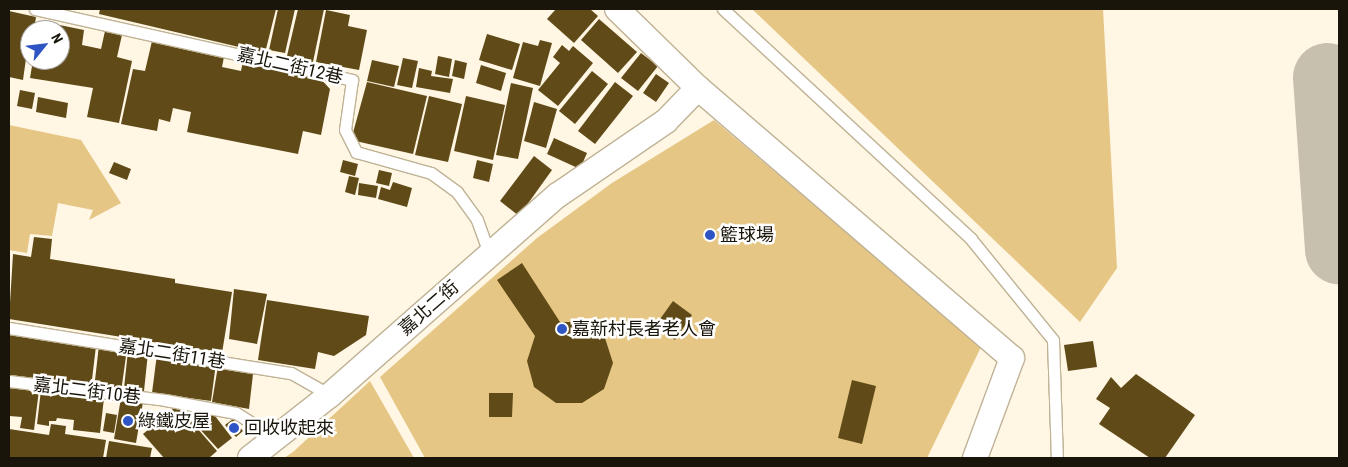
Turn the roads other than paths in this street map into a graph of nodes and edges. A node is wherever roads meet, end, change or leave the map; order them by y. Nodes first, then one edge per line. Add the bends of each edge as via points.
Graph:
1 (35, 9) edge
2 (617, 9) edge
3 (723, 9) edge
4 (698, 88) junction
5 (490, 255) junction
6 (9, 328) edge
7 (9, 381) edge
8 (330, 395) junction
9 (276, 438) junction
10 (250, 458) edge
11 (975, 458) edge
12 (1057, 458) edge

1 - 5 lane, 嘉北二街12巷 via 352,80 345,130 356,152 431,173 457,192 477,220
2 - 4 street
3 - 12 lane via 971,239 1053,340
4 - 5 street, 嘉北二街 via 666,121 558,195
4 - 11 street via 1012,358
5 - 8 street, 嘉北二街
6 - 8 lane, 嘉北二街11巷 via 291,373
7 - 9 lane, 嘉北二街10巷 via 165,400 236,413
8 - 9 street, 嘉北二街
9 - 10 street, 嘉北二街

